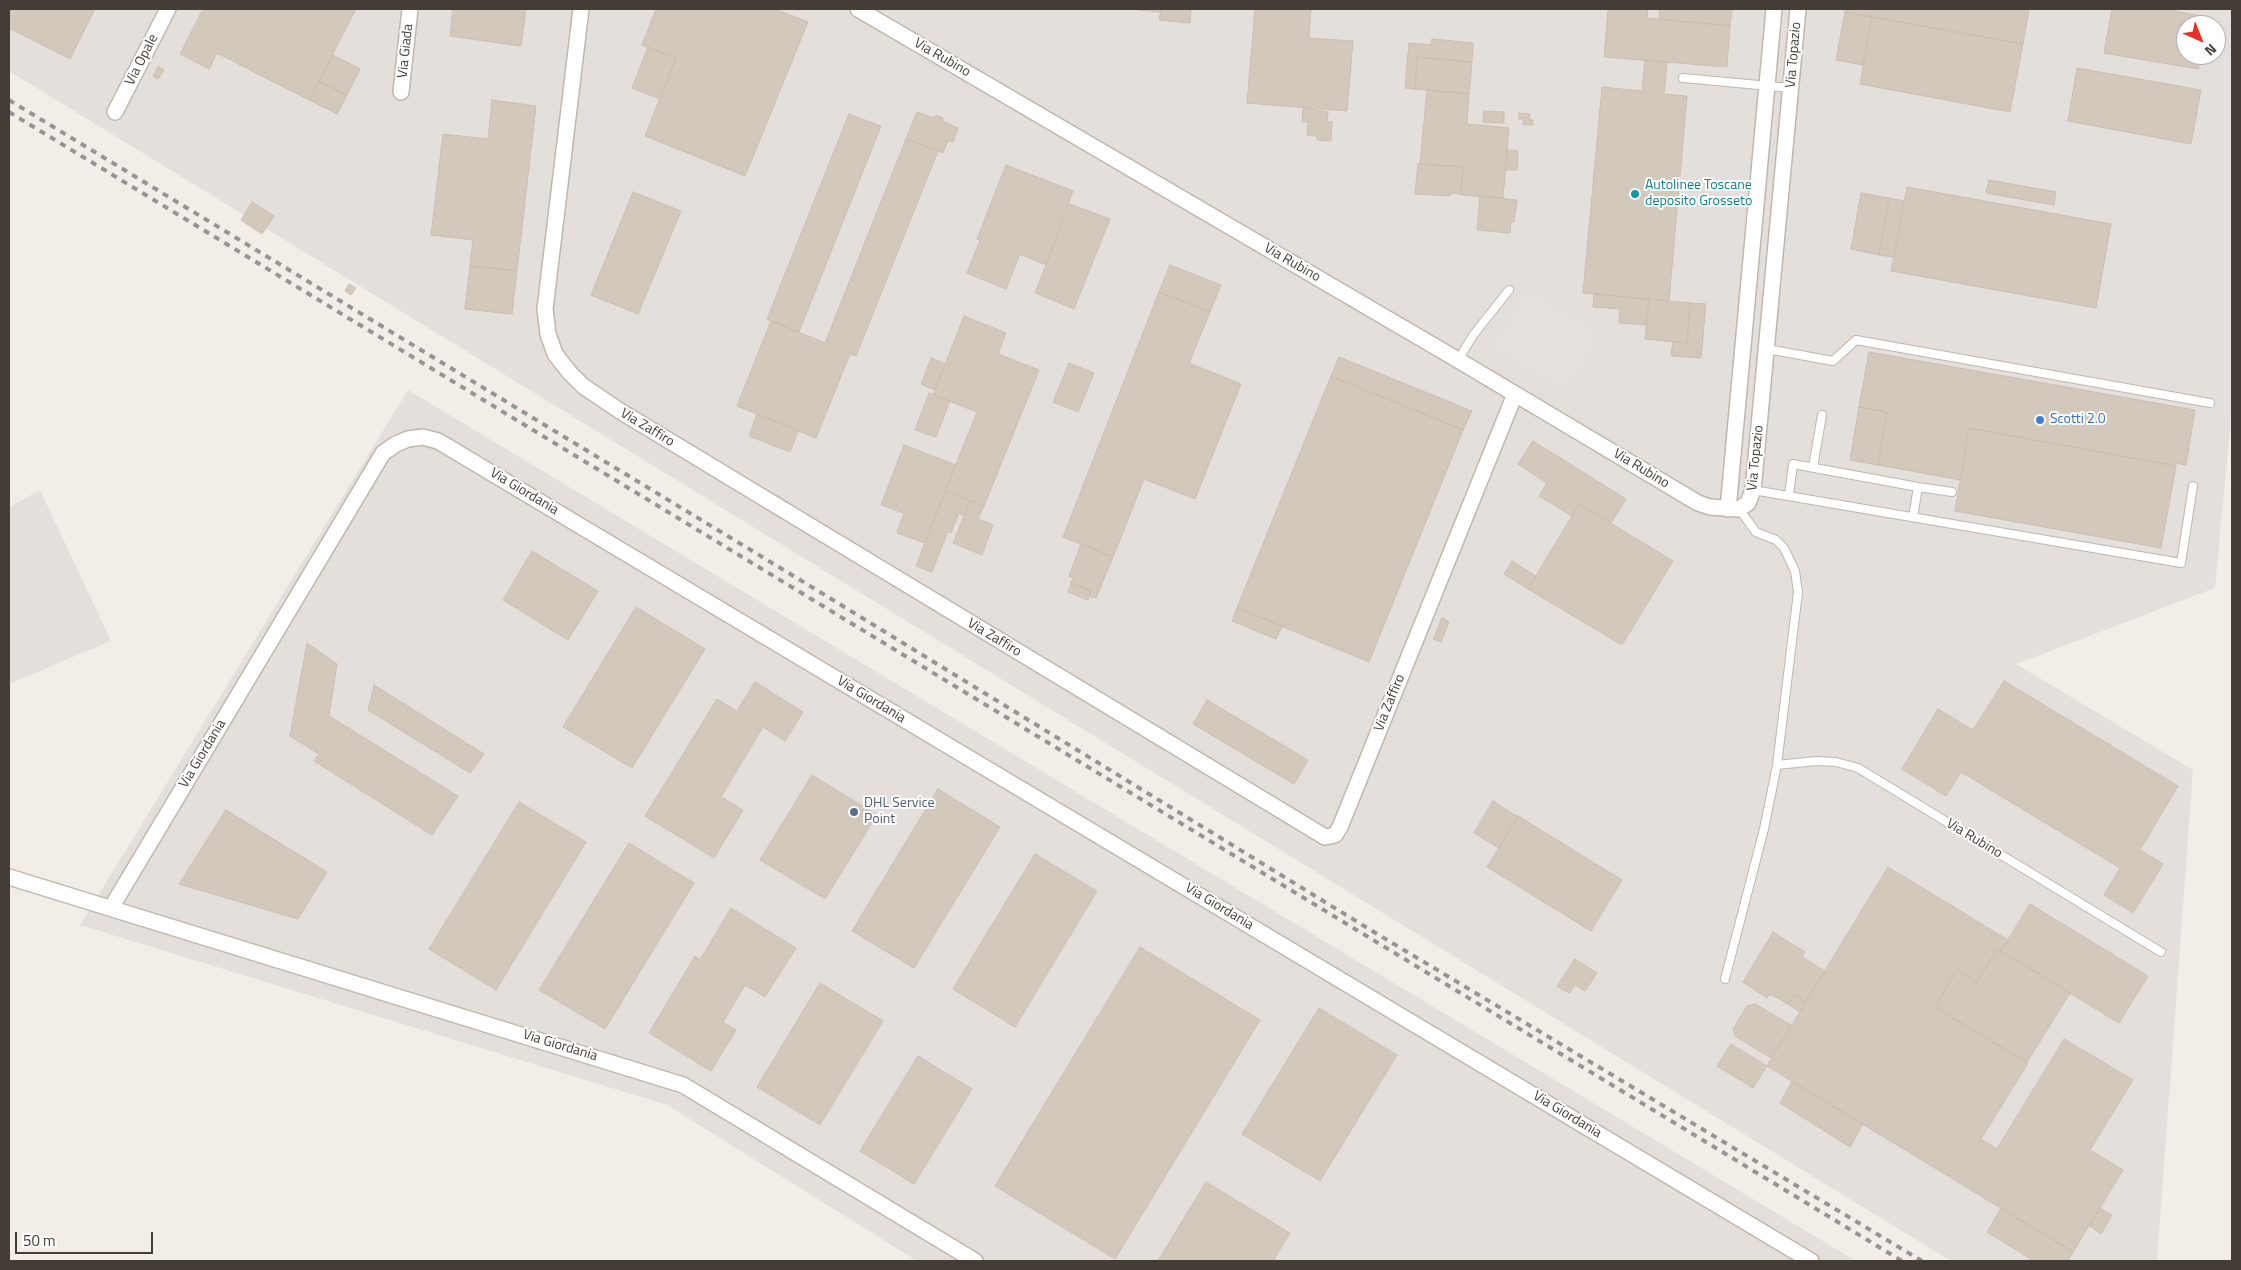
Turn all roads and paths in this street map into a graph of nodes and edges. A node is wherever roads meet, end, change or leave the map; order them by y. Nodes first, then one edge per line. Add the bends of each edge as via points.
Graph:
1 (168, 9) edge
2 (410, 9) edge
3 (580, 9) edge
4 (858, 9) edge
5 (1774, 9) edge
6 (1798, 9) edge
7 (1683, 78) dead end
8 (1767, 86) junction
9 (1791, 88) junction
10 (401, 92) dead end
11 (115, 112) dead end
12 (1509, 290) dead end
13 (1766, 349) junction
14 (1458, 360) junction
15 (1515, 394) junction
16 (2210, 404) dead end
17 (1822, 415) dead end
18 (1813, 468) junction
19 (2193, 486) dead end
20 (1918, 487) junction
21 (1754, 490) junction
22 (1952, 492) dead end
23 (1789, 495) junction
24 (1733, 509) junction
25 (1913, 517) junction
26 (1776, 765) junction
27 (9, 877) edge
28 (111, 908) junction
29 (2161, 952) dead end
30 (1725, 979) dead end
31 (975, 1261) edge
32 (1811, 1261) edge

1 - 11 street, Via Opale
2 - 10 street, Via Giada
3 - 15 street, Via Zaffiro via 545,309 555,354 570,372 583,386 620,411 1325,837 1335,835 1340,827
4 - 14 street, Via Rubino
5 - 8 street, Via Topazio
6 - 9 street, Via Topazio
7 - 8 lane
8 - 9 lane
8 - 24 street, Via Topazio
9 - 13 street, Via Topazio
12 - 14 lane
13 - 16 lane via 1833,361 1856,340
13 - 21 street, Via Topazio
14 - 15 street, Via Rubino
15 - 24 street, Via Rubino via 1698,503
17 - 18 lane
18 - 20 lane
18 - 23 lane via 1793,464
19 - 25 lane via 2181,563
20 - 22 lane
20 - 25 lane
21 - 23 lane
21 - 24 street, Via Topazio via 1748,503
23 - 25 lane
24 - 26 lane via 1756,532 1776,540 1784,548 1795,571 1798,592
26 - 29 lane, Via Rubino via 1816,761 1858,768
26 - 30 lane via 1764,829
27 - 28 street, Via Giordania
28 - 31 street, Via Giordania via 683,1084
28 - 32 street, Via Giordania via 384,453 402,441 423,437 438,441

